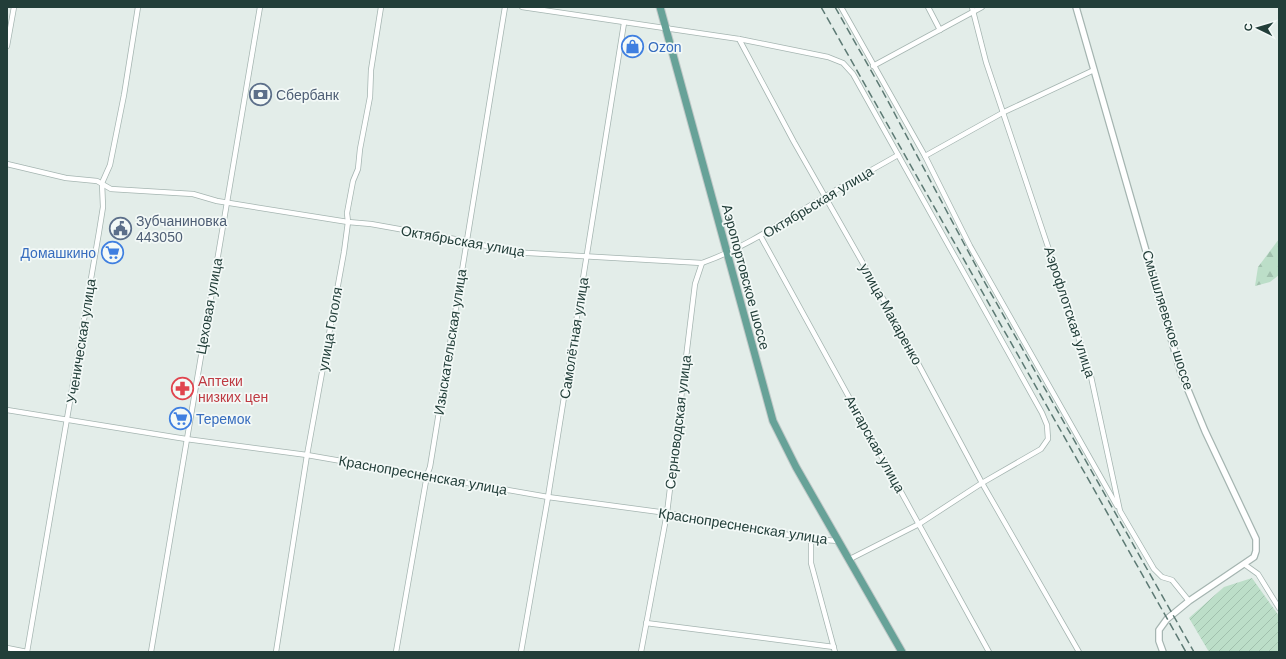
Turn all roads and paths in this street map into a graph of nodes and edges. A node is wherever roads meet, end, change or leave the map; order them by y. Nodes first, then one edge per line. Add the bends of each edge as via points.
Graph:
1 (14, 7) edge
2 (138, 7) edge
3 (260, 7) edge
4 (381, 7) edge
5 (505, 7) edge
6 (522, 7) edge
7 (661, 7) edge
8 (841, 7) edge
9 (928, 7) edge
10 (982, 7) edge
11 (1076, 7) edge
12 (972, 9) edge
13 (624, 23) junction
14 (666, 28) junction
15 (940, 30) junction
16 (739, 39) junction
17 (7, 46) edge
18 (873, 66) junction
19 (1094, 70) junction
20 (1004, 112) junction
21 (898, 155) junction
22 (925, 156) junction
23 (7, 164) edge
24 (102, 183) junction
25 (825, 196) junction
26 (226, 202) junction
27 (348, 222) junction
28 (761, 236) junction
29 (466, 241) junction
30 (727, 254) junction
31 (587, 256) junction
32 (702, 263) junction
33 (7, 410) edge
34 (68, 420) junction
35 (186, 438) junction
36 (307, 454) junction
37 (427, 475) junction
38 (982, 483) junction
39 (548, 497) junction
40 (1120, 511) junction
41 (667, 514) junction
42 (919, 524) junction
43 (811, 539) junction
44 (839, 541) junction
45 (850, 559) junction
46 (1244, 564) junction
47 (1189, 601) junction
48 (1279, 608) edge
49 (646, 623) junction
50 (7, 648) edge
51 (835, 649) edge
52 (27, 652) edge
53 (151, 652) edge
54 (276, 652) edge
55 (396, 652) edge
56 (521, 652) edge
57 (641, 652) edge
58 (902, 652) edge
59 (989, 652) edge
60 (1079, 652) edge
61 (1163, 652) edge

1 - 17 street
2 - 24 street, Ученическая улица via 110,165
3 - 26 street, Цеховая улица
4 - 27 street, улица Гоголя via 371,70 370,97 358,169 353,180 347,213
5 - 29 street, Изыскательская улица
6 - 13 street
7 - 14 main road, Аэропортовское шоссе
8 - 18 street
9 - 15 street
10 - 12 street
11 - 19 street, Смышляевское шоссе
12 - 15 street
12 - 20 street, Аэрофлотская улица via 986,62
13 - 14 street
13 - 31 street, Самолётная улица
14 - 16 street
14 - 30 main road, Аэропортовское шоссе
15 - 18 street
16 - 21 street via 828,57 843,63 853,74
16 - 25 street, улица Макаренко
18 - 22 street
19 - 20 street
19 - 46 street, Смышляевское шоссе via 1181,373 1205,431 1256,539 1254,557
20 - 22 street
20 - 40 street, Аэрофлотская улица via 1090,372
21 - 25 street, Октябрьская улица
21 - 38 street via 1042,413 1046,426 1048,439 1041,449
22 - 40 street via 970,246
23 - 24 street, Октябрьская улица
24 - 26 street, Октябрьская улица via 111,189 193,194
24 - 34 street, Ученическая улица via 103,207
25 - 28 street, Октябрьская улица
25 - 38 street, улица Макаренко
26 - 27 street, Октябрьская улица
26 - 35 street, Цеховая улица
27 - 29 street, Октябрьская улица
27 - 36 street, улица Гоголя
28 - 30 street, Октябрьская улица
28 - 42 street, Ангарская улица
29 - 31 street, Октябрьская улица via 511,252
29 - 37 street, Изыскательская улица
30 - 32 street, Октябрьская улица
30 - 44 main road, Аэропортовское шоссе via 773,421 796,467
31 - 32 street, Октябрьская улица
31 - 39 street, Самолётная улица
32 - 41 street, Серноводская улица via 695,284
33 - 34 street, Краснопресненская улица
34 - 35 street, Краснопресненская улица
34 - 52 street, Ученическая улица
35 - 36 street, Краснопресненская улица
35 - 53 street, Цеховая улица
36 - 37 street, Краснопресненская улица
36 - 54 street, улица Гоголя
37 - 39 street, Краснопресненская улица
37 - 55 street, Изыскательская улица
38 - 42 street
38 - 60 street, улица Макаренко
39 - 41 street, Краснопресненская улица
39 - 56 street, Самолётная улица
40 - 47 street, Аэрофлотская улица via 1154,569 1162,577 1172,580
41 - 43 street, Краснопресненская улица
41 - 49 street, Серноводская улица
42 - 45 street
42 - 59 street, Ангарская улица
43 - 44 street, Краснопресненская улица
43 - 51 street via 811,562
44 - 45 main road, Аэропортовское шоссе
45 - 58 main road, Аэропортовское шоссе
46 - 47 street, Смышляевское шоссе
46 - 48 street via 1258,574
47 - 61 street, Смышляевское шоссе via 1160,626 1159,635
49 - 51 street
49 - 57 street, Серноводская улица
50 - 52 street

